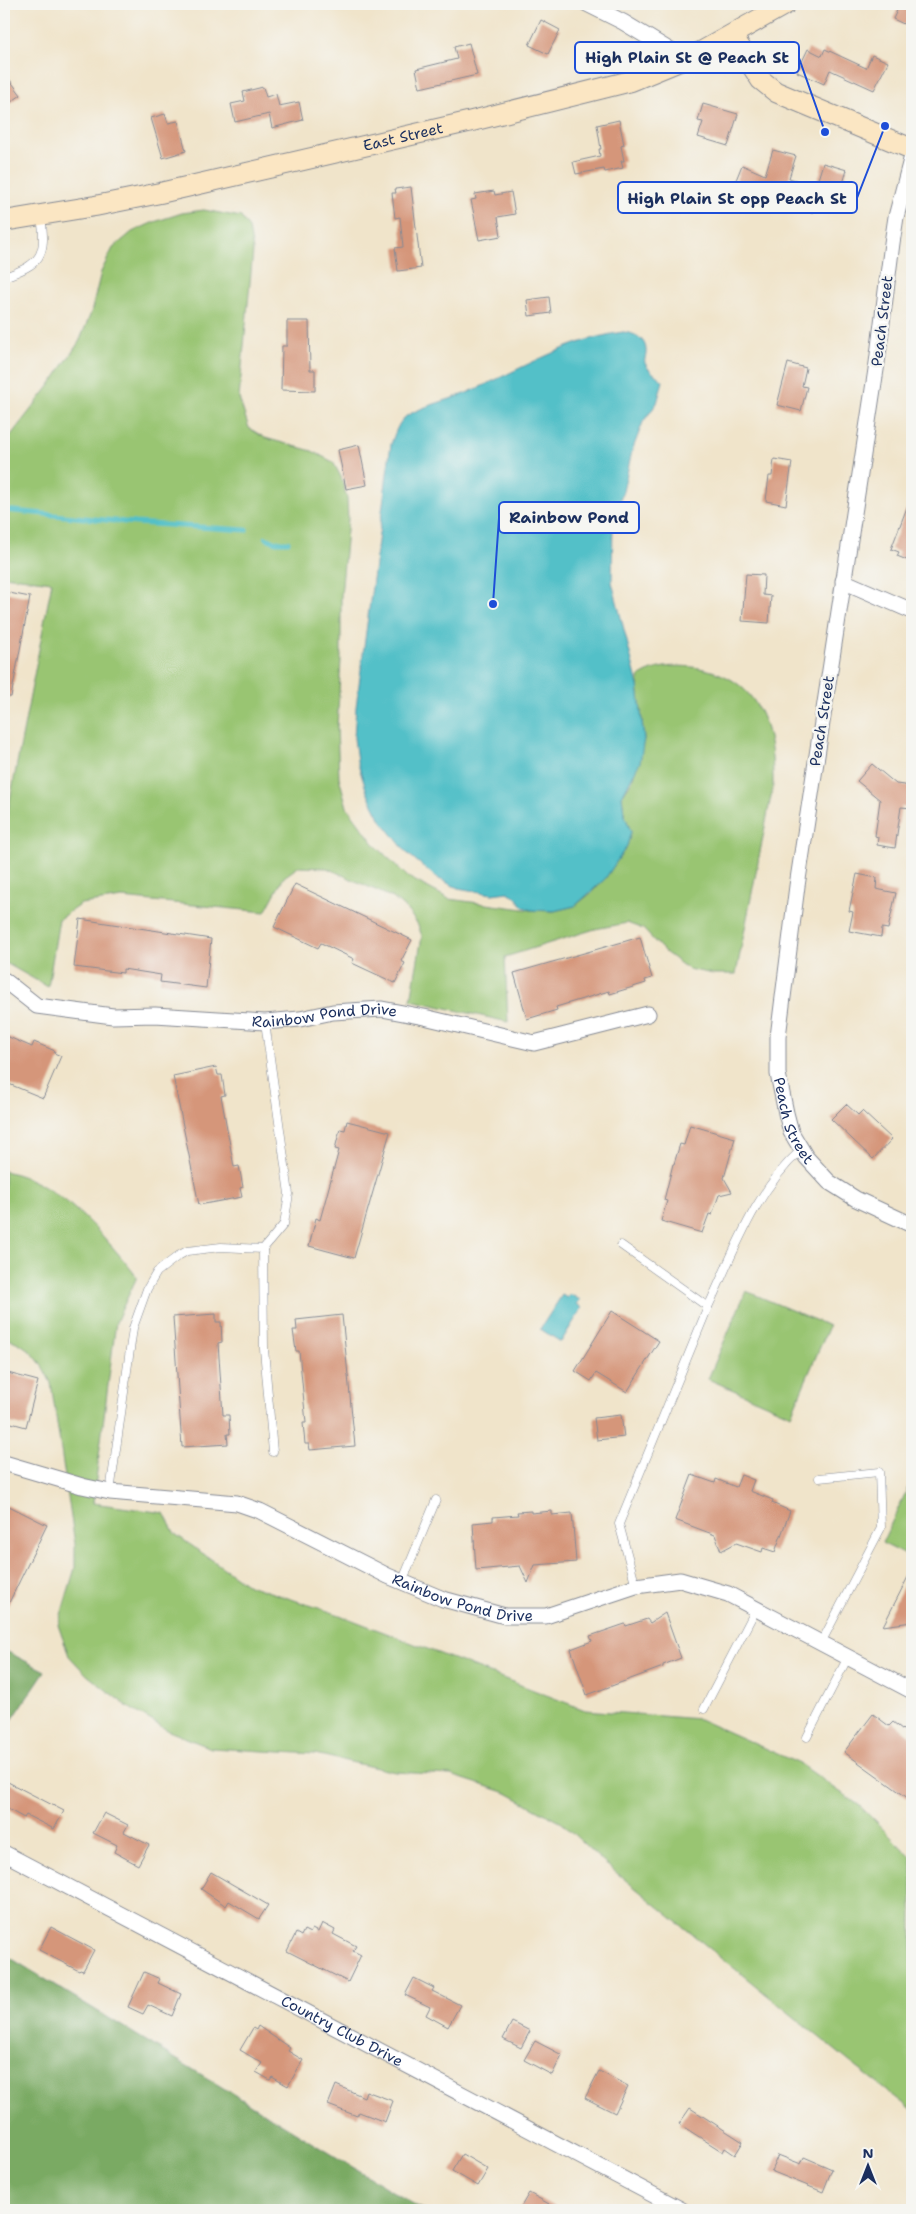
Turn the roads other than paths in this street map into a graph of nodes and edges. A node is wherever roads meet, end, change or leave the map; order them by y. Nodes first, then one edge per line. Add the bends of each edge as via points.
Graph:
1 (587, 4) edge
2 (786, 4) edge
3 (732, 35) junction
4 (684, 59) junction
5 (912, 149) edge
6 (912, 156) edge
7 (41, 216) junction
8 (4, 221) edge
9 (4, 277) edge
10 (843, 581) junction
11 (912, 611) edge
12 (4, 980) edge
13 (648, 1014) dead end
14 (265, 1022) junction
15 (801, 1150) junction
16 (912, 1225) edge
17 (621, 1246) dead end
18 (263, 1249) junction
19 (708, 1307) junction
20 (273, 1452) dead end
21 (4, 1463) edge
22 (819, 1478) dead end
23 (110, 1492) junction
24 (436, 1500) dead end
25 (402, 1582) junction
26 (636, 1586) junction
27 (756, 1609) junction
28 (821, 1643) junction
29 (848, 1657) junction
30 (912, 1691) edge
31 (704, 1709) dead end
32 (807, 1737) dead end
33 (4, 1853) edge
34 (682, 2210) edge

1 - 4 street via 624,22
2 - 3 main road, East Street
3 - 4 main road, East Street
3 - 5 main road via 762,80 776,92
4 - 7 main road, East Street via 631,81 472,121 160,193
6 - 10 street, Peach Street via 894,226 877,363
7 - 8 main road, East Street
7 - 9 lane via 43,251 22,271
10 - 11 street
10 - 15 street, Peach Street via 778,1037 778,1074 791,1132
12 - 14 street, Rainbow Pond Drive via 37,1006 113,1016 155,1015
13 - 14 street, Rainbow Pond Drive via 534,1043 382,1009
14 - 18 lane via 289,1194 284,1224
15 - 16 street, Peach Street via 829,1182
15 - 19 lane via 785,1165 748,1220
17 - 19 lane
18 - 20 lane via 264,1349
18 - 23 lane via 221,1247 188,1251 157,1272 133,1328
19 - 26 lane via 619,1524
21 - 23 street, Rainbow Pond Drive
22 - 28 lane via 879,1472 881,1501 881,1528
23 - 25 street, Rainbow Pond Drive via 237,1503 260,1511
24 - 25 lane
25 - 26 street, Rainbow Pond Drive via 443,1599 505,1616 546,1616
26 - 27 street, Rainbow Pond Drive via 680,1580 728,1594
27 - 28 street, Rainbow Pond Drive
27 - 31 lane
28 - 29 street, Rainbow Pond Drive
29 - 30 street, Rainbow Pond Drive
29 - 32 lane
33 - 34 street, Country Club Drive

